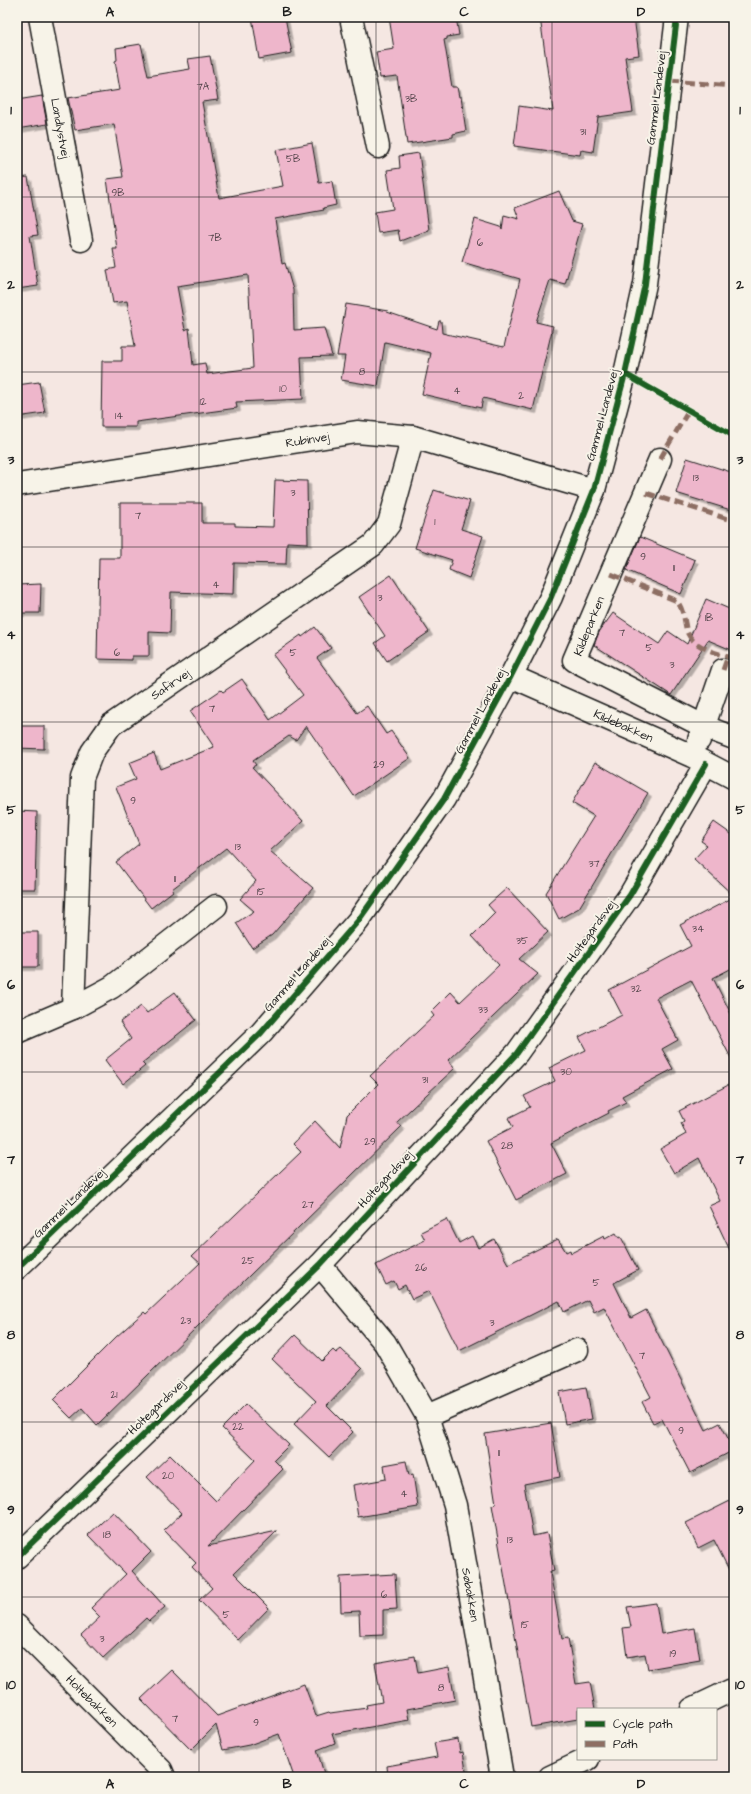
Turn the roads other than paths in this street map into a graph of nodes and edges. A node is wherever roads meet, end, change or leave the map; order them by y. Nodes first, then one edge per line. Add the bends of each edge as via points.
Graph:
1 (40, 17) edge
2 (351, 17) edge
3 (677, 17) edge
4 (378, 147) dead end
5 (82, 240) dead end
6 (413, 437) junction
7 (660, 459) dead end
8 (17, 485) edge
9 (594, 490) junction
10 (723, 670) dead end
11 (512, 676) junction
12 (705, 727) junction
13 (734, 738) edge
14 (699, 760) junction
15 (734, 778) edge
16 (216, 906) dead end
17 (73, 1008) junction
18 (17, 1032) edge
19 (320, 1265) junction
20 (17, 1268) edge
21 (576, 1350) dead end
22 (427, 1416) junction
23 (17, 1557) edge
24 (17, 1626) edge
25 (734, 1689) edge
26 (694, 1708) edge
27 (586, 1760) edge
28 (164, 1777) edge
29 (502, 1777) edge
30 (550, 1777) edge

1 - 5 street, Landlystvej
2 - 4 street
3 - 9 street, Gammel Landevej via 644,284 625,374
6 - 8 street, Rubinvej via 357,432
6 - 9 street, Rubinvej
6 - 17 street, Safirvej via 389,524 374,545 111,725 92,752 82,778
7 - 12 street, Kildeparken via 574,660
9 - 11 street, Gammel Landevej via 551,597
10 - 12 street
11 - 14 street, Kildebakken
11 - 20 street, Gammel Landevej via 444,799 358,921 261,1033
12 - 13 street, Kildeparken
12 - 14 street
14 - 15 street, Kildebakken
14 - 19 street, Holtegårdsvej via 630,895 517,1053
16 - 17 street via 112,987
17 - 18 street
19 - 22 street, Søbakken via 385,1343
19 - 23 street, Holtegårdsvej
21 - 22 street
22 - 29 street, Søbakken via 455,1506
24 - 28 street, Holtebakken via 161,1770
25 - 26 street
27 - 30 street

